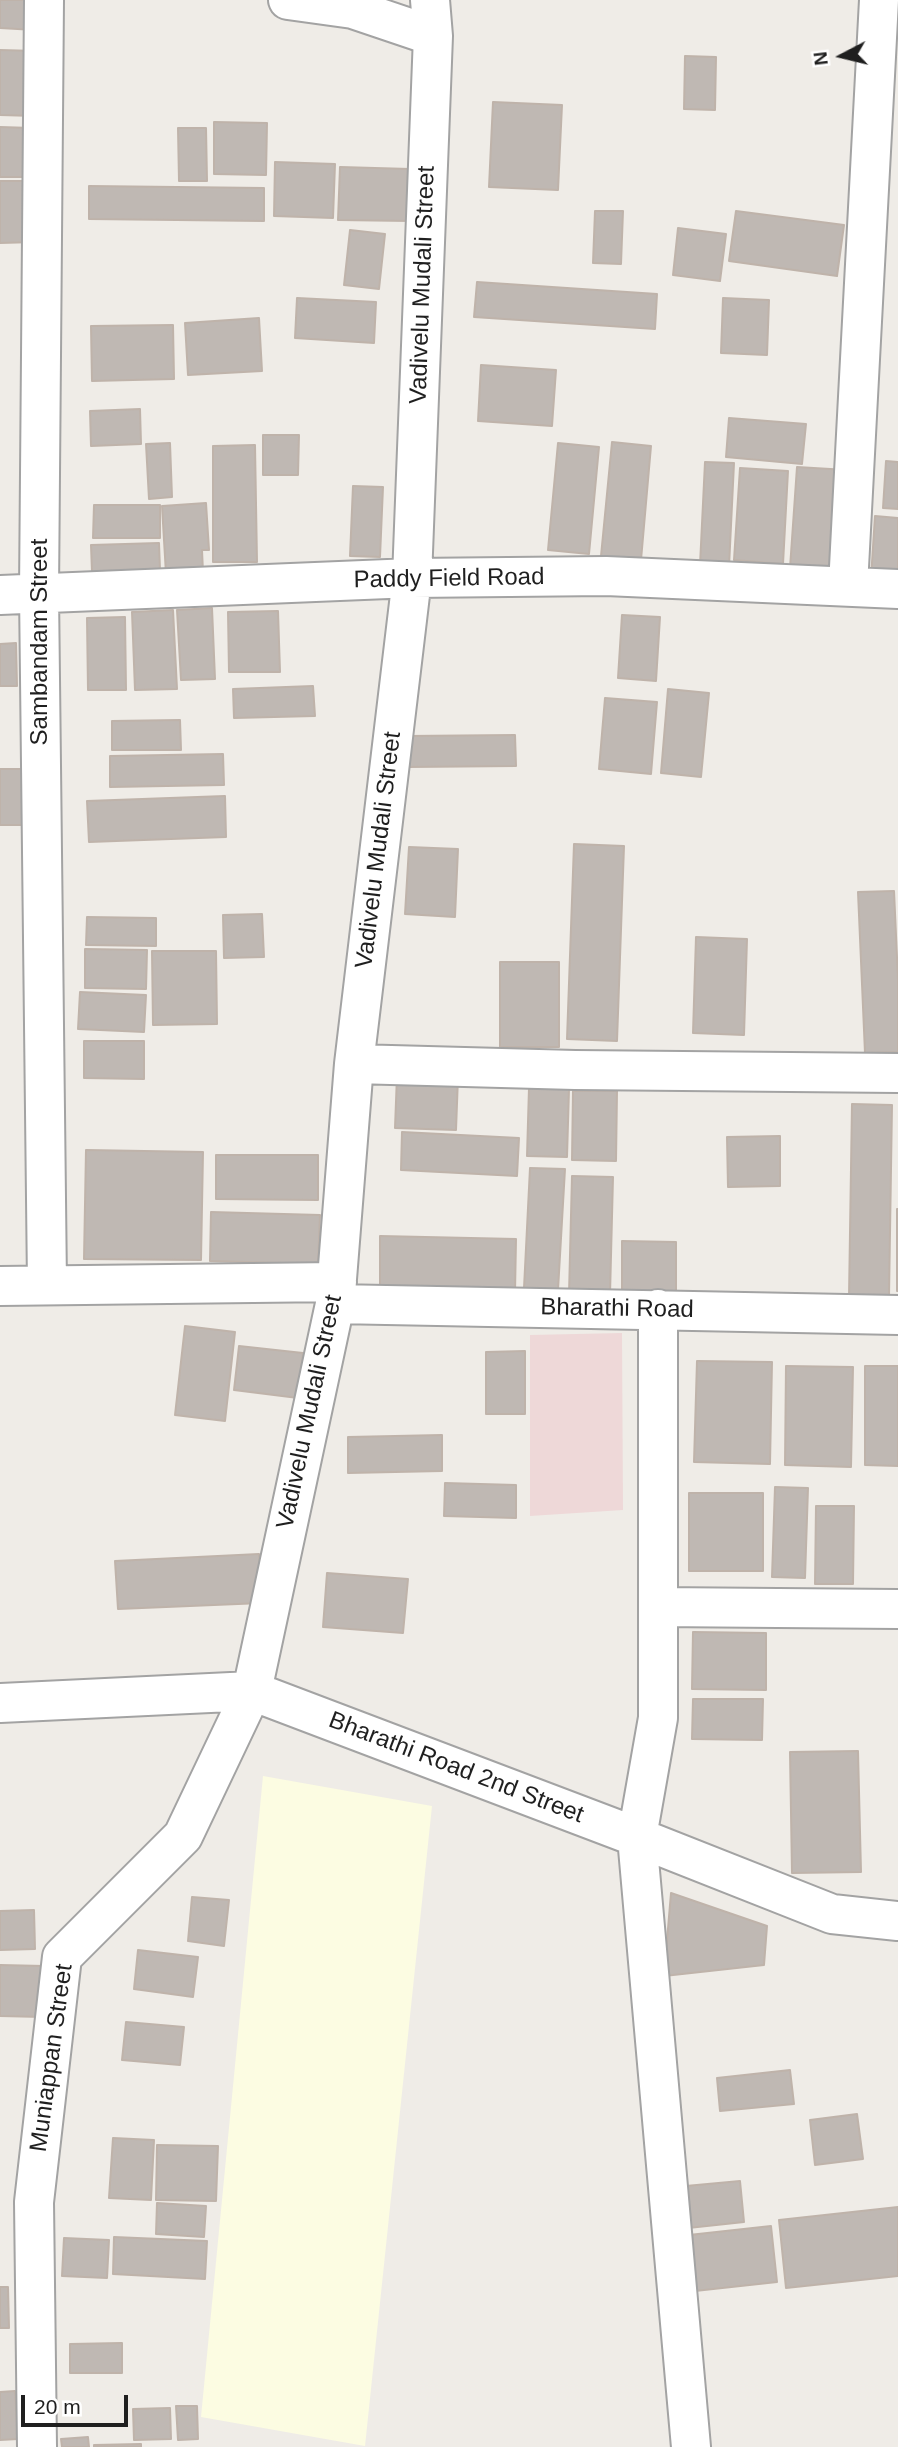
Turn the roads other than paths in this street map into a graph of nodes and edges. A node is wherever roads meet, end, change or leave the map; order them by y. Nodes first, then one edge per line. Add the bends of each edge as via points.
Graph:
1 (44, 0) edge
2 (288, 0) edge
3 (879, 0) edge
4 (432, 18) edge
5 (412, 579) junction
6 (848, 586) junction
7 (898, 589) edge
8 (39, 592) junction
9 (0, 595) edge
10 (354, 1064) junction
11 (898, 1073) edge
12 (47, 1285) junction
13 (0, 1286) edge
14 (336, 1293) junction
15 (658, 1309) junction
16 (898, 1315) edge
17 (658, 1607) junction
18 (898, 1609) edge
19 (252, 1691) junction
20 (0, 1703) edge
21 (637, 1837) junction
22 (898, 1921) edge
23 (37, 2447) edge
24 (691, 2447) edge

1 - 8 street, Sambandam Street
2 - 4 street
3 - 6 street
4 - 5 street, Vadivelu Mudali Street
5 - 6 street, Paddy Field Road via 606,576
5 - 8 street, Paddy Field Road
5 - 10 street, Vadivelu Mudali Street
6 - 7 street, Paddy Field Road
8 - 9 street, Paddy Field Road
8 - 12 street, Sambandam Street
10 - 11 street
10 - 14 street, Vadivelu Mudali Street
12 - 13 street, Bharathi Road
12 - 14 street, Bharathi Road
14 - 15 street, Bharathi Road
14 - 19 street, Vadivelu Mudali Street
15 - 16 street, Bharathi Road
15 - 17 street
17 - 18 street
17 - 21 street via 658,1718
19 - 20 street, Bharathi Road 2nd Street
19 - 21 street, Bharathi Road 2nd Street
19 - 23 street, Muniappan Street via 183,1836 62,1958 34,2202
21 - 22 street, Bharathi Road 2nd Street via 832,1914
21 - 24 street

